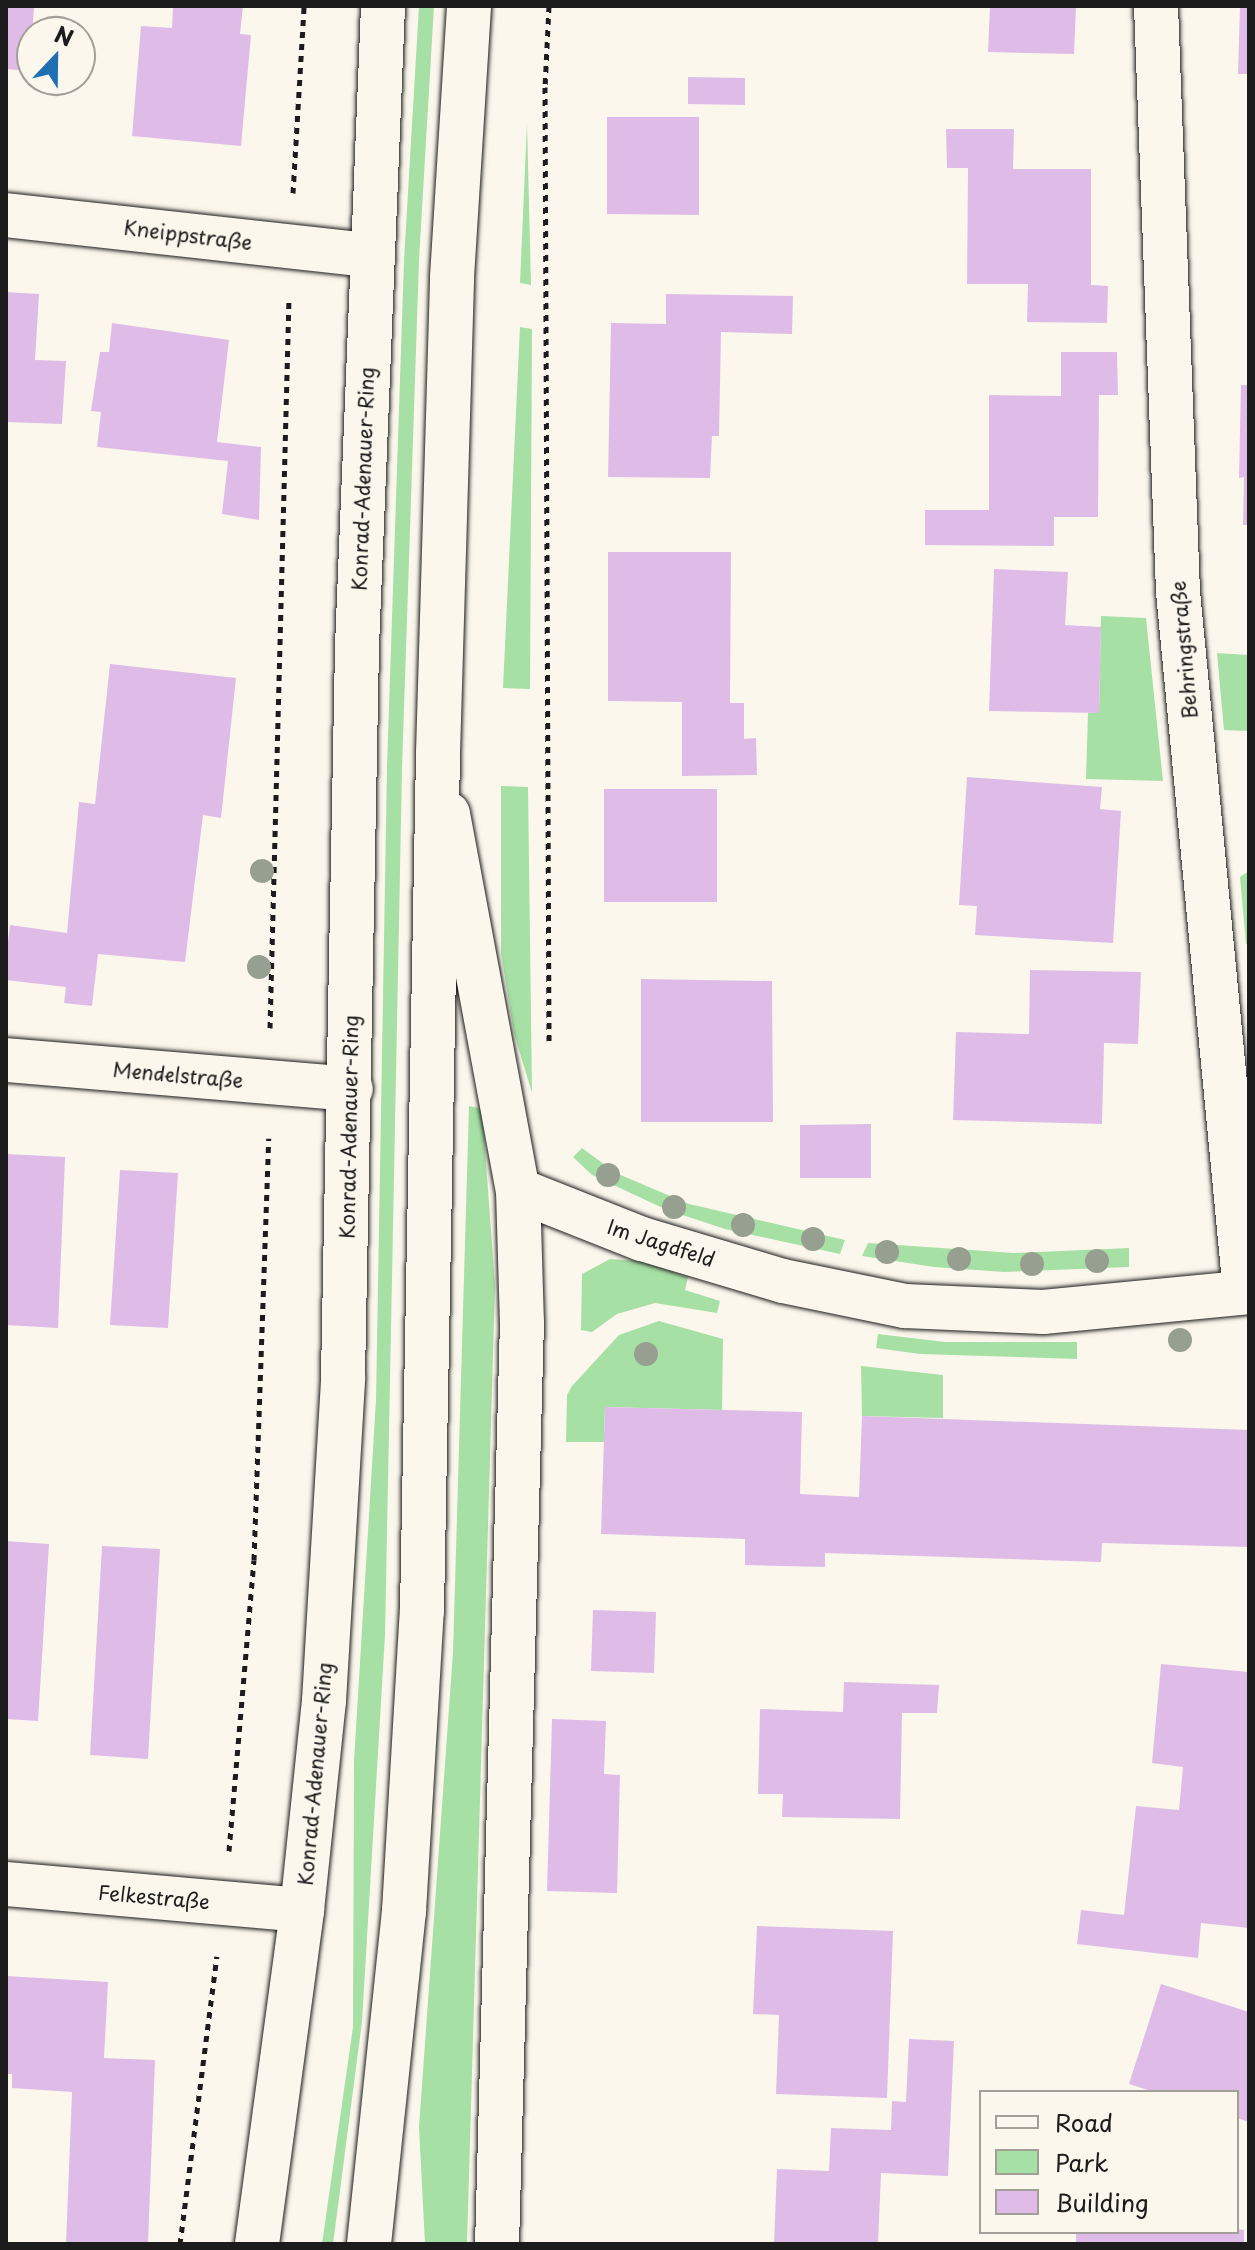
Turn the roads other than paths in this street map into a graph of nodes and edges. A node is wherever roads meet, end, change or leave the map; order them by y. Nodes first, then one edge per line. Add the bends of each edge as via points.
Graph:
1 (383, 6) edge
2 (469, 6) edge
3 (1156, 6) edge
4 (6, 215) edge
5 (370, 255) junction
6 (438, 753) junction
7 (6, 1060) edge
8 (351, 1089) junction
9 (518, 1190) junction
10 (1247, 1292) edge
11 (6, 1884) edge
12 (302, 1910) junction
13 (257, 2244) edge
14 (369, 2244) edge
15 (497, 2244) edge

1 - 5 street, Konrad-Adenauer-Ring
2 - 6 street via 452,277
3 - 10 street, Behringstraße via 1178,592
4 - 5 street, Kneippstraße
5 - 8 street, Konrad-Adenauer-Ring
6 - 9 street
6 - 14 street via 422,1611 404,1911
7 - 8 street, Mendelstraße
8 - 12 street, Konrad-Adenauer-Ring via 341,1408 324,1701
9 - 10 street, Im Jagdfeld via 642,1239 783,1281 905,1306 1043,1312
9 - 15 street via 522,1322
11 - 12 street, Felkestraße
12 - 13 street, Konrad-Adenauer-Ring

